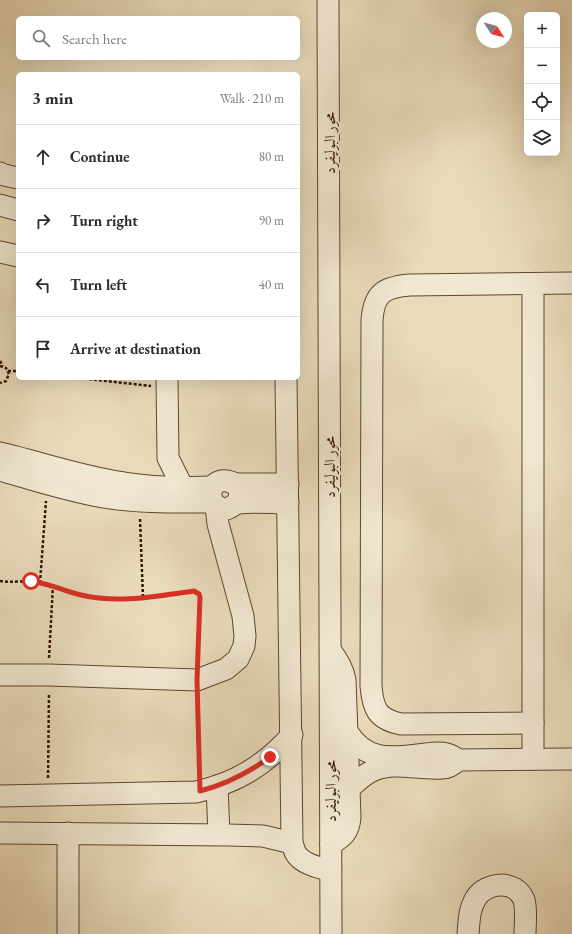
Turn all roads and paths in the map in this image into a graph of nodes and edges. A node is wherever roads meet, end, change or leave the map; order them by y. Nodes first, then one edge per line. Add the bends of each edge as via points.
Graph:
1 (328, 0) edge
2 (0, 173) edge
3 (16, 178) edge
4 (0, 205) edge
5 (16, 209) edge
6 (0, 252) edge
7 (16, 256) edge
8 (572, 283) edge
9 (533, 284) junction
10 (0, 361) edge
11 (2, 367) edge
12 (8, 371) junction
13 (16, 371) edge
14 (123, 380) edge
15 (286, 380) edge
16 (167, 382) edge
17 (0, 383) edge
18 (0, 453) edge
19 (168, 458) junction
20 (0, 470) edge
21 (48, 484) junction
22 (104, 488) junction
23 (183, 488) junction
24 (147, 494) junction
25 (288, 494) junction
26 (224, 499) junction
27 (0, 581) edge
28 (40, 582) junction
29 (52, 585) junction
30 (143, 598) junction
31 (330, 650) junction
32 (49, 675) junction
33 (0, 676) edge
34 (197, 680) junction
35 (533, 723) junction
36 (348, 733) junction
37 (292, 735) junction
38 (533, 759) junction
39 (572, 759) edge
40 (421, 760) junction
41 (209, 788) junction
42 (350, 788) junction
43 (48, 794) junction
44 (0, 796) edge
45 (0, 833) edge
46 (68, 833) junction
47 (219, 834) junction
48 (292, 842) junction
49 (331, 844) junction
50 (330, 870) junction
51 (68, 934) edge
52 (331, 934) edge
53 (468, 934) edge
54 (525, 934) edge

1 - 31 street, محور البوليفرد
2 - 3 street
4 - 5 street
6 - 7 street
8 - 9 street
9 - 35 street
9 - 35 street via 397,286 386,290 378,298 373,309 371,686 378,714 392,722
10 - 11 path
11 - 12 path
12 - 13 path
12 - 17 path via 8,378
14 - 16 path
15 - 25 street
16 - 19 street
18 - 22 street via 70,473
19 - 23 street
19 - 24 street
20 - 21 street
21 - 22 street
21 - 28 path
22 - 24 street
23 - 24 street
23 - 26 street
24 - 26 street
24 - 30 path
25 - 26 street
25 - 37 street
26 - 34 street via 221,533 243,616 244,646 238,659 226,669
27 - 28 path
28 - 29 path
29 - 30 path via 81,595 106,599
29 - 32 path
30 - 34 path via 194,591 199,594
31 - 36 street via 338,660 346,680
31 - 49 street, محور البوليفرد
32 - 33 street
32 - 34 street
32 - 43 path
34 - 41 path
35 - 38 street
36 - 40 street via 353,741 375,756
36 - 42 street
37 - 41 street via 258,766
37 - 48 street
38 - 39 street
38 - 40 street via 458,760 442,768
40 - 42 street via 375,769
41 - 43 street via 188,793
41 - 47 street
42 - 49 street via 348,829 341,838
43 - 44 street
45 - 46 street
46 - 47 street
46 - 51 street
47 - 48 street via 263,836
48 - 50 street via 301,858 314,866
49 - 50 street, محور البوليفرد
50 - 52 street, محور البوليفرد
53 - 54 street via 469,918 476,898 482,891 499,885 518,892 524,900

